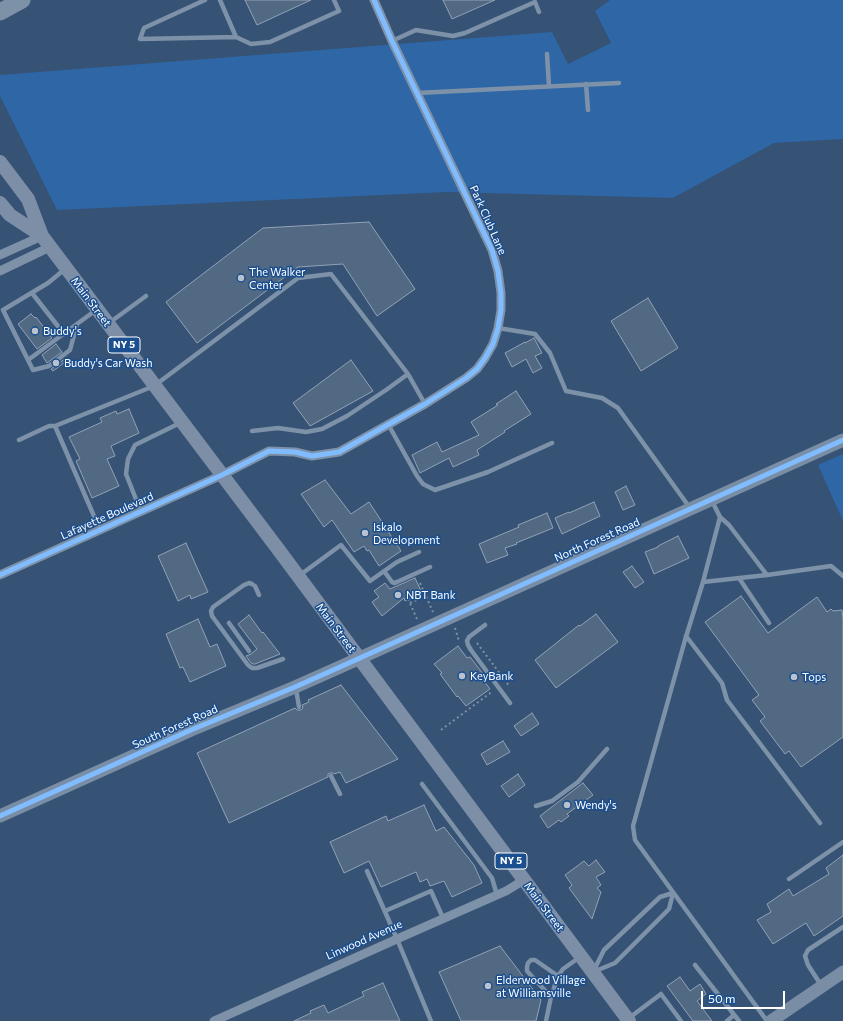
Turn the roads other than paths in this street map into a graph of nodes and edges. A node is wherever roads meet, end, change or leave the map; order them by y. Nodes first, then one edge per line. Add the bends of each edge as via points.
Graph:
1 (6, 0) edge
2 (22, 0) edge
3 (205, 0) edge
4 (220, 0) edge
5 (334, 0) edge
6 (374, 0) edge
7 (0, 3) edge
8 (0, 12) edge
9 (539, 12) dead end
10 (236, 36) junction
11 (392, 41) junction
12 (547, 54) dead end
13 (620, 83) dead end
14 (586, 84) junction
15 (549, 86) junction
16 (417, 93) junction
17 (588, 110) dead end
18 (0, 162) edge
19 (0, 203) edge
20 (42, 236) junction
21 (50, 247) junction
22 (0, 255) edge
23 (66, 268) junction
24 (0, 271) edge
25 (32, 293) junction
26 (146, 296) dead end
27 (97, 309) junction
28 (108, 323) junction
29 (77, 324) junction
30 (498, 328) junction
31 (64, 334) junction
32 (28, 360) junction
33 (408, 374) junction
34 (154, 386) junction
35 (425, 404) junction
36 (182, 422) junction
37 (388, 424) junction
38 (55, 426) junction
39 (252, 431) dead end
40 (18, 440) dead end
41 (843, 440) edge
42 (552, 443) dead end
43 (222, 475) junction
44 (712, 499) junction
45 (690, 509) junction
46 (141, 512) junction
47 (720, 517) junction
48 (100, 530) junction
49 (419, 552) dead end
50 (430, 567) dead end
51 (384, 571) junction
52 (0, 575) edge
53 (767, 575) junction
54 (298, 576) junction
55 (843, 576) edge
56 (739, 578) junction
57 (703, 582) junction
58 (259, 595) dead end
59 (229, 623) dead end
60 (770, 623) dead end
61 (485, 625) dead end
62 (686, 636) junction
63 (249, 651) dead end
64 (359, 658) junction
65 (283, 659) dead end
66 (295, 687) junction
67 (510, 703) dead end
68 (298, 707) dead end
69 (607, 749) dead end
70 (331, 776) dead end
71 (422, 784) dead end
72 (340, 794) dead end
73 (536, 806) dead end
74 (0, 816) edge
75 (820, 823) dead end
76 (843, 842) edge
77 (367, 871) dead end
78 (789, 879) dead end
79 (524, 880) junction
80 (673, 893) junction
81 (497, 895) junction
82 (384, 911) junction
83 (443, 918) junction
84 (843, 926) edge
85 (397, 939) junction
86 (581, 956) junction
87 (696, 965) dead end
88 (593, 972) junction
89 (843, 972) edge
90 (558, 976) junction
91 (822, 986) junction
92 (551, 997) junction
93 (734, 1016) junction
94 (629, 1020) edge
95 (214, 1021) edge
96 (431, 1021) edge
97 (546, 1021) edge
98 (681, 1021) edge
99 (727, 1021) edge
100 (738, 1021) edge
101 (767, 1021) edge
102 (771, 1021) edge

1 - 7 highway
2 - 8 highway
3 - 10 lane via 144,28 140,39
4 - 10 lane
5 - 10 lane via 339,11 270,42 251,44
6 - 11 street, Park Club Lane
9 - 11 lane via 535,2 465,33 453,36 416,30
11 - 16 street, Park Club Lane
12 - 15 lane
13 - 14 lane
14 - 15 lane
14 - 17 lane
15 - 16 lane
16 - 30 street, Park Club Lane via 492,250 501,293
18 - 20 main road, Main Street / NY 5 via 28,199
19 - 20 main road, Main Street / NY 5 via 10,215
20 - 21 main road, Main Street / NY 5
20 - 22 street
21 - 23 main road, Main Street / NY 5
21 - 24 street
23 - 25 lane
23 - 27 main road, Main Street / NY 5
25 - 31 lane
25 - 32 lane via 3,310
26 - 28 lane
27 - 28 main road, Main Street / NY 5
27 - 29 lane
28 - 34 main road, Main Street / NY 5
29 - 31 lane
29 - 32 lane via 70,350 64,355 49,366 33,370
30 - 35 street, Park Club Lane via 493,344 477,369
30 - 45 lane via 534,334 550,353 566,391 602,398 618,408
31 - 32 lane
33 - 34 lane via 331,274 298,278
33 - 35 lane
33 - 39 lane via 347,416 322,429 306,432 278,428
34 - 36 main road, Main Street / NY 5
34 - 38 lane
35 - 37 street, Park Club Lane
36 - 43 main road, Main Street / NY 5
36 - 46 lane via 135,445 128,459 126,474
37 - 42 lane via 417,476 423,484 435,490 488,472
37 - 43 street, Park Club Lane via 339,452 312,456 296,452 269,451
38 - 40 lane via 49,426
38 - 48 lane
41 - 44 street, North Forest Road
43 - 46 street, Lafayette Boulevard
43 - 54 main road, Main Street / NY 5
44 - 45 street, North Forest Road
44 - 47 lane
45 - 64 street, North Forest Road
46 - 48 street, Lafayette Boulevard
47 - 53 lane
47 - 57 lane
48 - 52 street, Lafayette Boulevard
49 - 51 lane
50 - 51 lane via 394,583
51 - 54 lane via 370,581 341,545
53 - 55 lane via 832,566
53 - 56 lane
54 - 64 main road, Main Street / NY 5
56 - 57 lane
56 - 60 lane
57 - 62 lane
58 - 65 lane via 255,586 249,583 244,585 213,607 212,616 252,668
59 - 63 lane
61 - 67 lane via 469,637 468,645
62 - 75 lane via 722,683 727,700
62 - 80 lane via 633,826 635,840
64 - 66 street, South Forest Road
64 - 79 main road, Main Street / NY 5
66 - 68 lane
66 - 74 street, South Forest Road via 184,733
69 - 73 lane via 578,782 552,801
70 - 72 lane
71 - 81 lane via 492,878
76 - 78 lane
77 - 82 lane
79 - 81 street, Linwood Avenue
79 - 86 main road, Main Street / NY 5
80 - 88 lane via 660,897 604,950
80 - 88 lane via 669,909 620,958
80 - 101 lane
81 - 83 street, Linwood Avenue
82 - 83 lane via 431,891
82 - 85 lane
83 - 85 street, Linwood Avenue
84 - 91 lane via 808,950 805,956
85 - 95 street, Linwood Avenue
85 - 96 lane
86 - 88 main road, Main Street / NY 5
86 - 90 lane via 563,969
87 - 93 lane
88 - 94 main road, Main Street / NY 5
89 - 91 street
90 - 92 lane
90 - 92 lane via 535,960 531,960 526,967
91 - 102 street
92 - 97 lane
93 - 99 lane
93 - 100 lane
94 - 98 lane via 661,994

